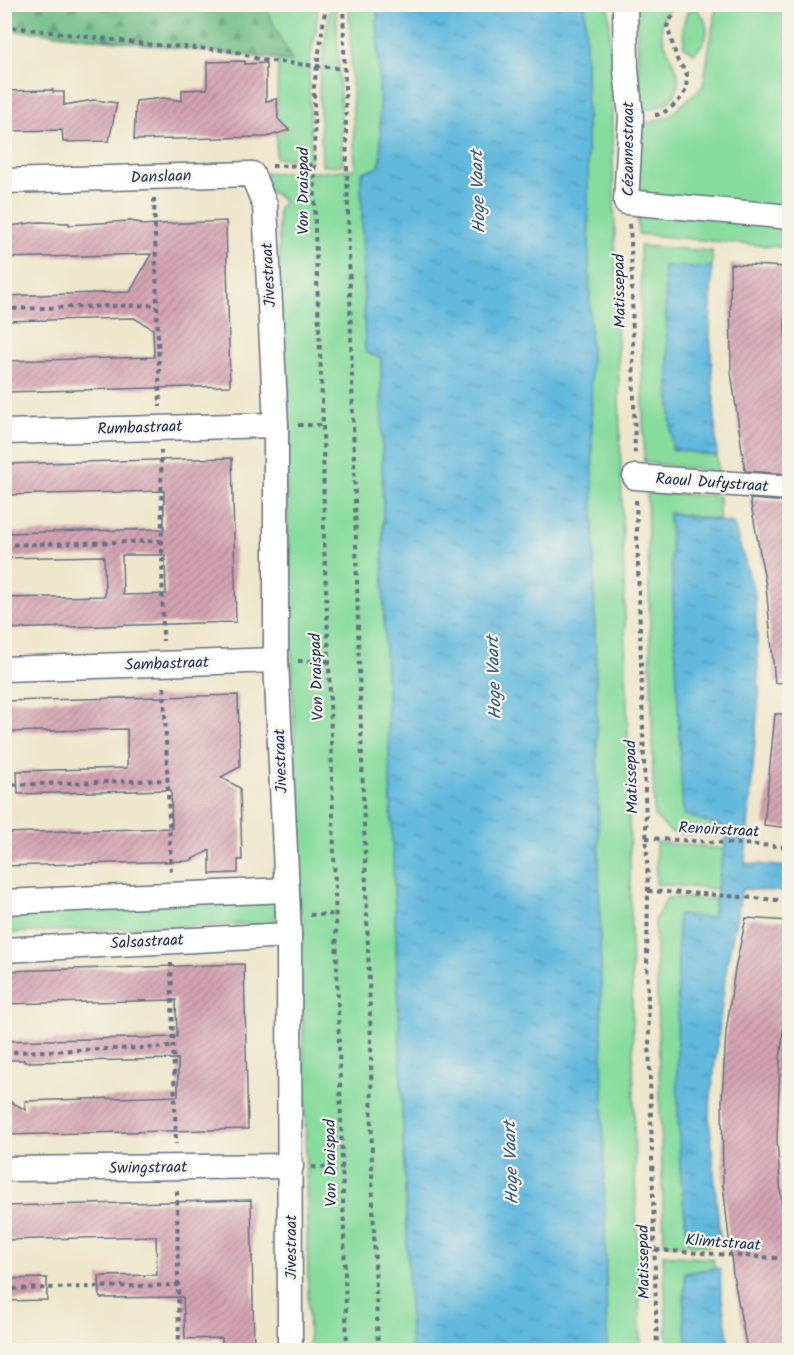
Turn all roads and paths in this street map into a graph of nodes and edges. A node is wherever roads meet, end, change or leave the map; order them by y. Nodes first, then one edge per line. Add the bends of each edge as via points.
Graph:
1 (326, 4) edge
2 (343, 4) edge
3 (625, 4) edge
4 (679, 4) edge
5 (4, 26) edge
6 (318, 66) junction
7 (345, 69) junction
8 (631, 116) junction
9 (315, 165) junction
10 (252, 174) junction
11 (154, 177) junction
12 (4, 181) edge
13 (626, 202) junction
14 (789, 217) edge
15 (157, 305) junction
16 (4, 309) edge
17 (276, 425) junction
18 (160, 428) junction
19 (4, 432) edge
20 (635, 477) junction
21 (789, 489) edge
22 (162, 541) junction
23 (4, 545) edge
24 (276, 660) junction
25 (329, 661) junction
26 (164, 664) junction
27 (4, 669) edge
28 (168, 780) junction
29 (4, 785) edge
30 (646, 838) junction
31 (789, 847) edge
32 (286, 890) junction
33 (648, 891) junction
34 (172, 896) junction
35 (789, 901) edge
36 (4, 902) edge
37 (289, 935) junction
38 (4, 950) edge
39 (174, 1047) dead end
40 (13, 1052) dead end
41 (291, 1166) junction
42 (4, 1169) edge
43 (656, 1250) junction
44 (789, 1259) edge
45 (178, 1285) dead end
46 (4, 1289) edge
47 (291, 1350) edge
48 (347, 1350) edge
49 (378, 1350) edge
50 (657, 1350) edge

1 - 6 path, Von Draispad
2 - 7 path
3 - 8 street, Cézannestraat
4 - 8 path via 667,26 678,62 687,73 686,90 661,114
5 - 6 path via 234,51 261,60
6 - 7 path
6 - 9 path, Von Draispad via 314,87
7 - 49 path
8 - 13 street, Cézannestraat
9 - 10 path via 265,166
9 - 25 path, Von Draispad
10 - 11 street, Danslaan
10 - 17 street, Jivestraat via 265,205
11 - 12 street, Danslaan
11 - 15 path
13 - 14 street, Cézannestraat
13 - 20 path, Matissepad via 631,239
15 - 16 path
15 - 18 path
17 - 18 street, Rumbastraat
17 - 24 street, Jivestraat
18 - 19 street, Rumbastraat
18 - 22 path
20 - 21 street, Raoul Dufystraat
20 - 30 path, Matissepad
22 - 23 path
22 - 26 path
24 - 25 path
24 - 26 street, Sambastraat
24 - 32 street, Jivestraat
25 - 48 path, Von Draispad
26 - 27 street, Sambastraat
26 - 28 path
28 - 29 path
28 - 34 path
30 - 31 path, Renoirstraat
30 - 33 path, Matissepad
32 - 34 street
32 - 37 street, Jivestraat
33 - 35 path
33 - 43 path, Matissepad
34 - 36 street
37 - 38 street, Salsastraat
37 - 41 street, Jivestraat
39 - 40 path
41 - 42 street, Swingstraat
41 - 47 street, Jivestraat
43 - 44 path, Klimtstraat
43 - 50 path, Matissepad
45 - 46 path

